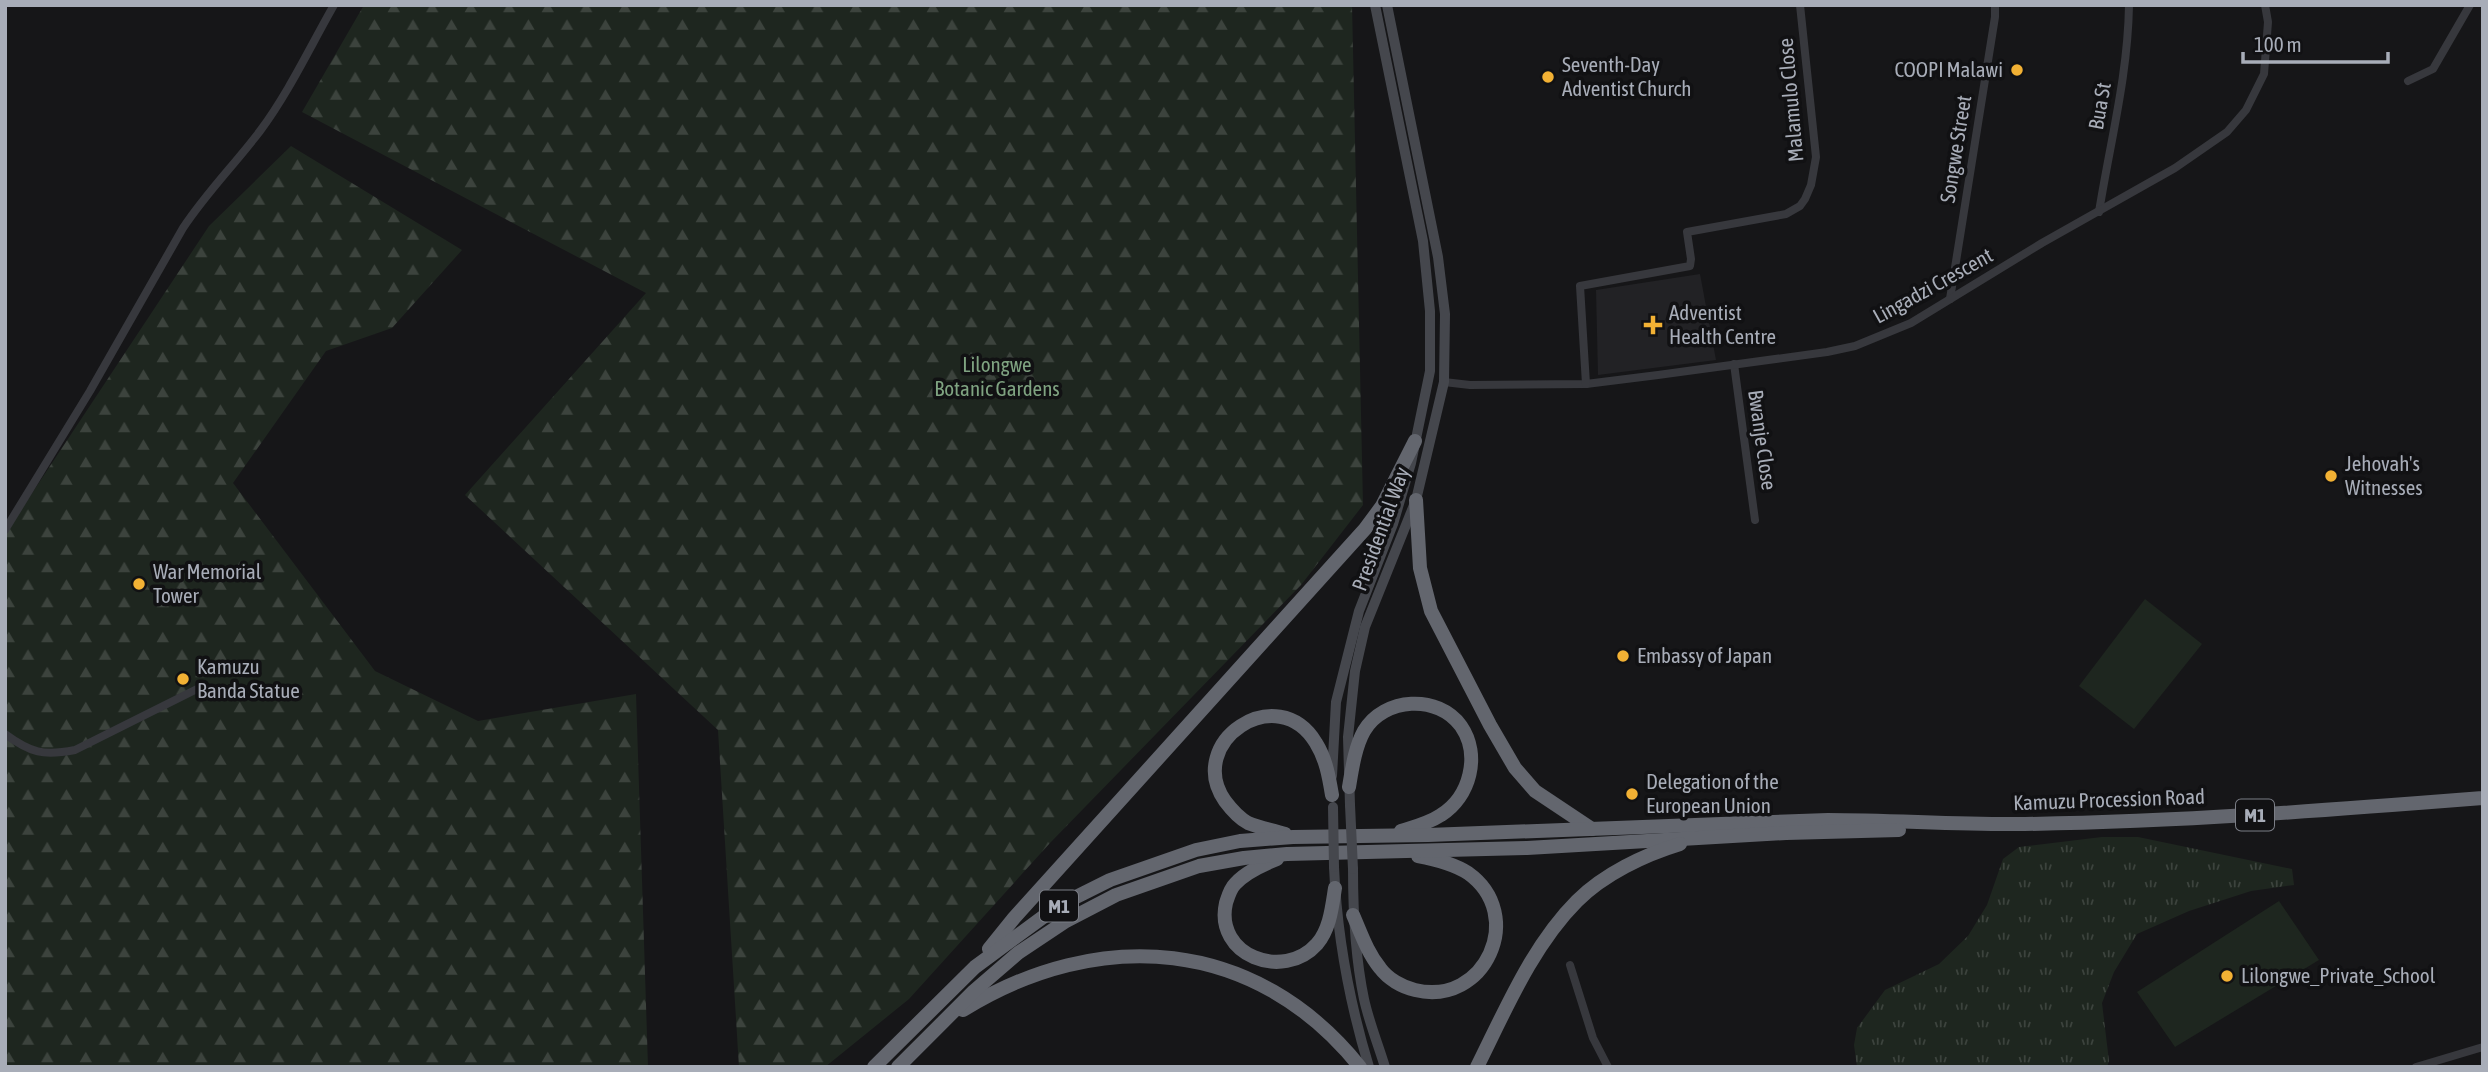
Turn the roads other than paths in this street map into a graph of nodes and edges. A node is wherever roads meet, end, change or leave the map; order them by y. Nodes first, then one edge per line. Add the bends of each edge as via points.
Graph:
1 (334, 5) edge
2 (1375, 5) edge
3 (1387, 5) edge
4 (1800, 5) edge
5 (1995, 5) edge
6 (2129, 5) edge
7 (2265, 5) edge
8 (2470, 5) edge
9 (2408, 80) dead end
10 (2099, 212) junction
11 (1950, 299) junction
12 (1734, 364) junction
13 (1444, 382) junction
14 (1586, 384) junction
15 (1415, 442) junction
16 (1416, 500) junction
17 (20, 504) junction
18 (5, 520) edge
19 (1755, 520) dead end
20 (5, 530) edge
21 (197, 689) dead end
22 (5, 734) edge
23 (1349, 788) junction
24 (2483, 797) edge
25 (1333, 801) junction
26 (1952, 825) junction
27 (1592, 829) junction
28 (1390, 835) junction
29 (1293, 836) junction
30 (1705, 837) junction
31 (1393, 852) junction
32 (1287, 853) junction
33 (1335, 888) junction
34 (1353, 915) junction
35 (1570, 965) dead end
36 (975, 967) junction
37 (945, 1021) junction
38 (2483, 1047) edge
39 (874, 1067) edge
40 (898, 1067) edge
41 (1360, 1067) edge
42 (1369, 1067) edge
43 (1385, 1067) edge
44 (1477, 1067) edge
45 (1608, 1067) edge
46 (2416, 1067) edge

1 - 17 street via 267,120 183,228 85,401
2 - 15 main road, Presidential Way via 1423,241 1430,312 1430,371
3 - 13 main road, Presidential Way via 1438,257 1445,314
4 - 14 street, Malamulo Close via 1816,156 1805,200 1786,214 1687,232 1690,266 1580,286
5 - 11 street, Songwe Street
6 - 10 street, Bua St via 2122,87
7 - 10 street, Lingadzi Crescent via 2264,74 2246,110 2211,145
8 - 9 street via 2433,69
10 - 11 street, Lingadzi Crescent
11 - 12 street, Lingadzi Crescent via 1911,323 1855,346
12 - 14 street, Lingadzi Crescent
12 - 19 street, Bwanje Close
13 - 14 street, Lingadzi Crescent via 1470,386
13 - 16 main road, Presidential Way
15 - 25 main road, Presidential Way via 1393,524 1359,611 1336,702
15 - 36 highway via 1382,506 1357,538
16 - 23 main road, Presidential Way via 1365,627 1348,737
16 - 27 highway via 1420,568 1432,611 1490,725 1515,768 1535,791
17 - 18 street
17 - 20 street
21 - 22 street via 75,750 43,754
23 - 28 highway via 1364,731 1386,710 1415,703 1430,705 1461,726 1471,755 1462,795 1440,815
23 - 34 main road, Presidential Way, bridge
24 - 26 highway, Kamuzu Procession Road / M1 via 2263,815
25 - 29 highway via 1326,764 1305,730 1292,720 1273,716 1241,724 1220,747 1216,782 1222,796 1247,822
25 - 33 main road, Presidential Way, bridge
26 - 27 highway, Kamuzu Procession Road / M1 via 1828,820
26 - 30 highway, Kamuzu Procession Road / M1
27 - 28 highway, Kamuzu Procession Road / M1
28 - 29 highway, M1
29 - 36 highway, M1 via 1196,850 1110,880 1058,906
30 - 31 highway, Kamuzu Procession Road / M1
30 - 44 highway via 1657,851 1611,875 1578,900 1550,932
31 - 32 highway, M1
31 - 34 highway via 1445,863 1467,872 1482,886 1492,900 1497,934 1483,967 1461,986 1447,991 1410,989 1381,969
32 - 33 highway via 1250,872 1229,893 1228,933 1250,957 1292,961 1316,945 1329,919
32 - 37 highway, M1 via 1199,866 1116,895 1018,953
33 - 42 main road, Presidential Way via 1343,963
34 - 43 main road, Presidential Way via 1365,1000
35 - 45 street via 1593,1038
36 - 39 highway, M1
37 - 40 highway, M1
37 - 41 highway via 992,992 1048,969 1135,955 1185,960 1234,972 1272,990 1311,1015
38 - 46 street

